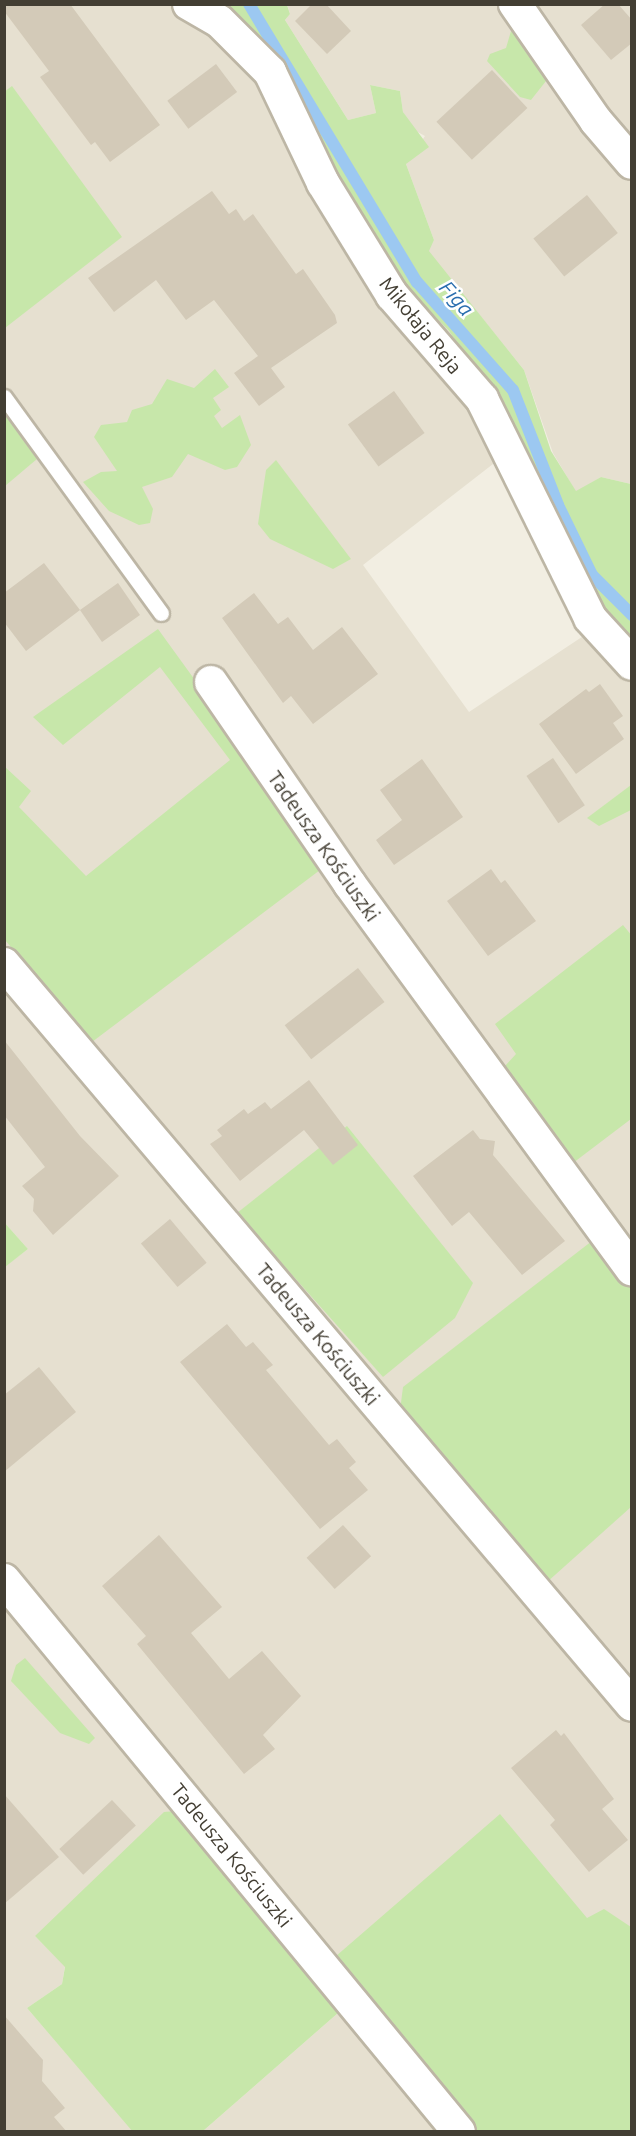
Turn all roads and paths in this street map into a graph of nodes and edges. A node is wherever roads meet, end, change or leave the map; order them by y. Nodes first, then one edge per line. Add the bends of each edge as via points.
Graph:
1 (189, 4) edge
2 (515, 4) edge
3 (632, 163) edge
4 (4, 397) edge
5 (161, 613) dead end
6 (632, 664) edge
7 (211, 682) dead end
8 (4, 964) edge
9 (632, 1269) edge
10 (4, 1580) edge
11 (632, 1705) edge
12 (459, 2132) edge

1 - 6 street, Mikołaja Reja via 219,21 270,72 322,183 392,295 482,399 590,618
2 - 3 street via 596,121
4 - 5 lane
7 - 9 street, Tadeusza Kościuszki via 349,883
8 - 11 street, Tadeusza Kościuszki
10 - 12 street, Tadeusza Kościuszki

